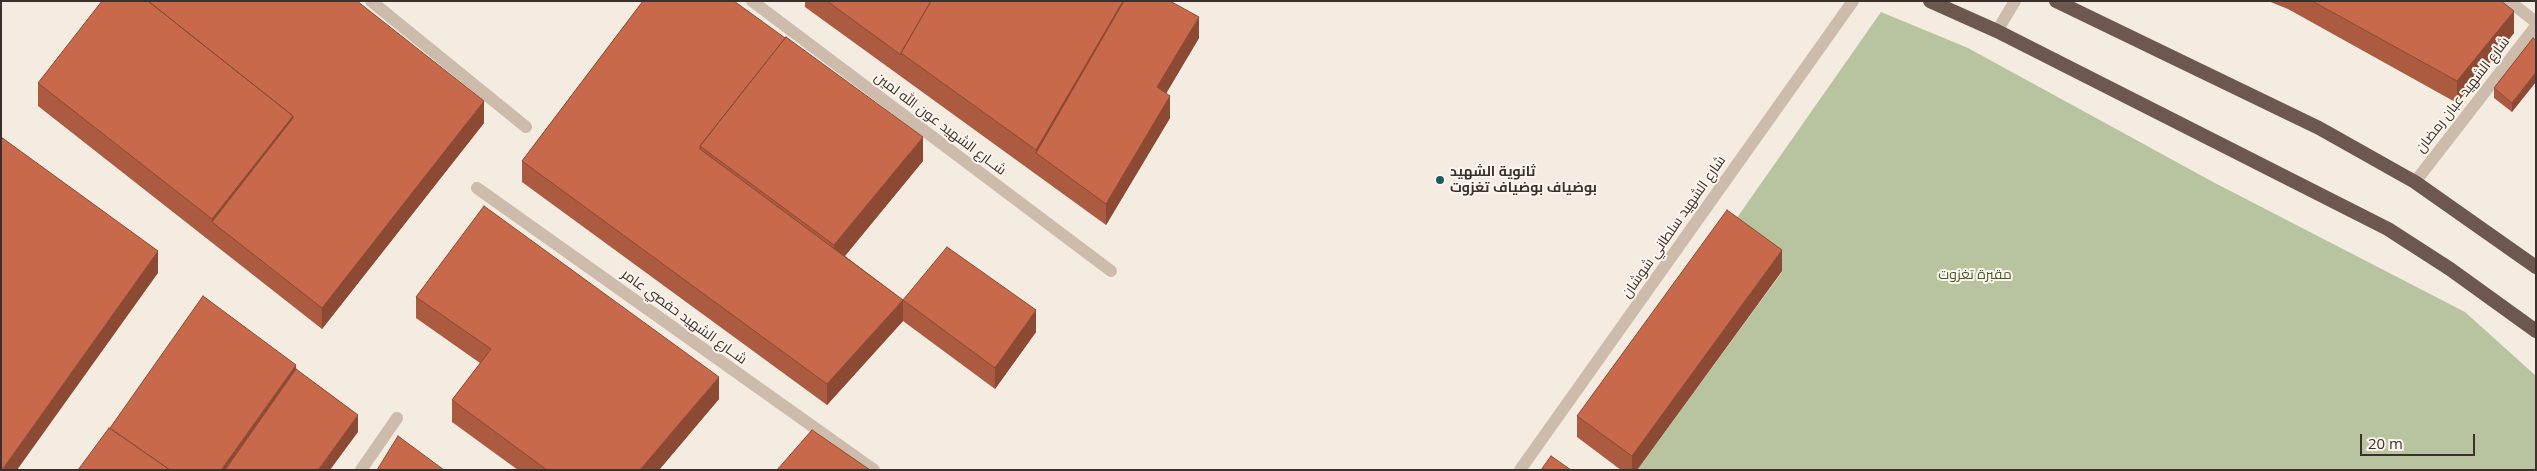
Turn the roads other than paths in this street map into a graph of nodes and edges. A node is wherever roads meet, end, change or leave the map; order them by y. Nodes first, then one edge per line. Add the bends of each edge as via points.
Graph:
1 (372, 1) edge
2 (752, 1) edge
3 (1853, 1) edge
4 (1930, 1) edge
5 (2015, 1) edge
6 (2056, 1) edge
7 (2509, 1) edge
8 (2536, 22) edge
9 (2536, 26) edge
10 (1997, 31) junction
11 (526, 126) dead end
12 (2415, 182) junction
13 (477, 188) dead end
14 (2536, 266) edge
15 (1111, 271) dead end
16 (2536, 330) edge
17 (397, 418) dead end
18 (361, 470) edge
19 (874, 470) edge
20 (1520, 470) edge

1 - 11 street
2 - 15 street, شــارع الشهيد عون الله لمين
3 - 20 street, شارع الشهيد سلطاني شوشان
4 - 10 highway
5 - 10 street
6 - 12 highway via 2320,128
7 - 8 street
9 - 12 street, شارع الشهيد عبان رمضان
10 - 16 highway via 2388,229
12 - 14 highway
13 - 19 street, شــارع الشهيد حفصي عامر
17 - 18 street

